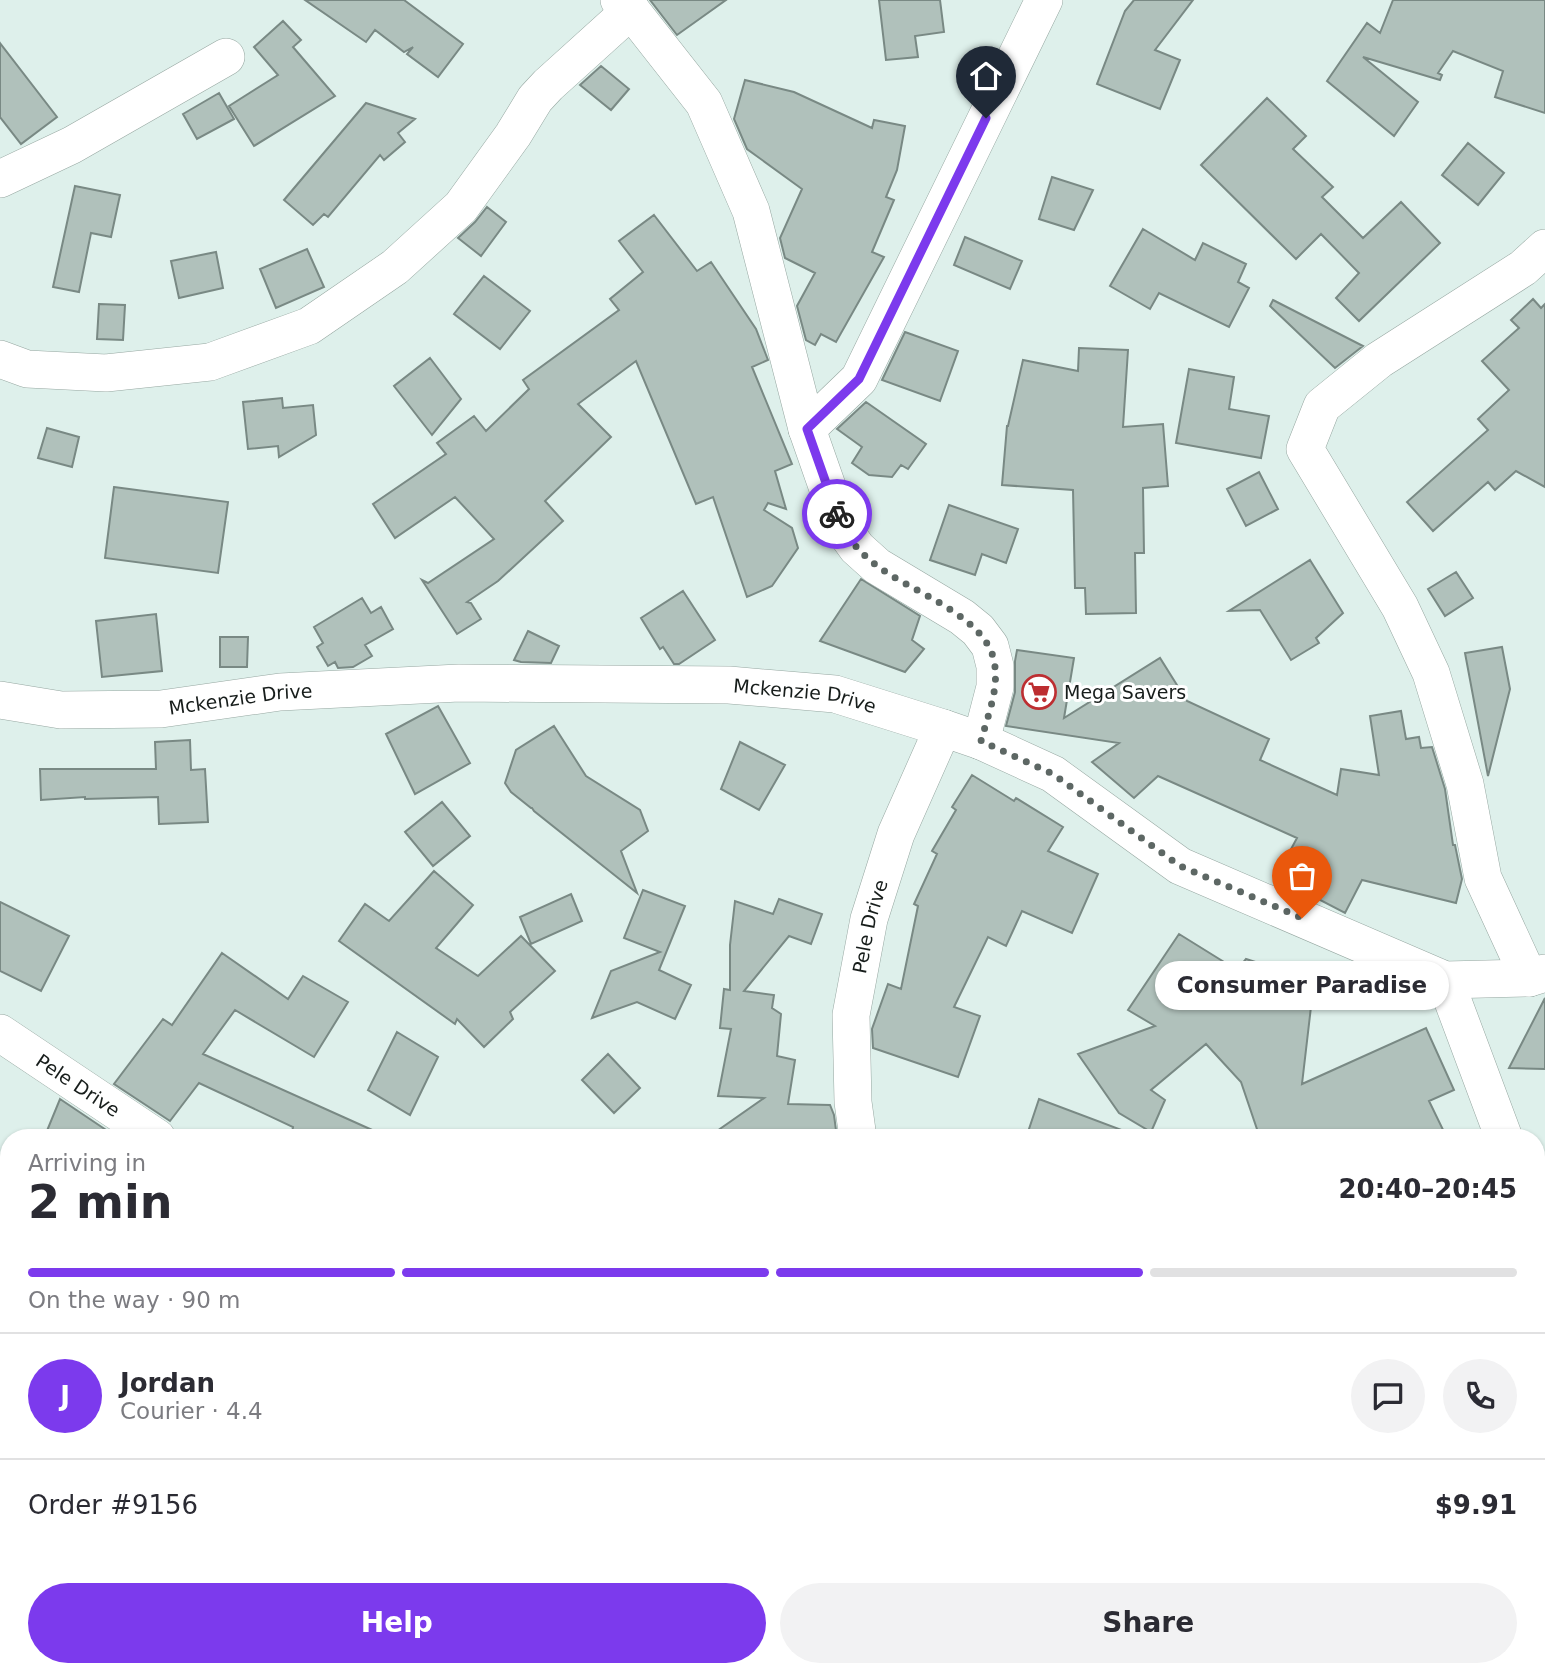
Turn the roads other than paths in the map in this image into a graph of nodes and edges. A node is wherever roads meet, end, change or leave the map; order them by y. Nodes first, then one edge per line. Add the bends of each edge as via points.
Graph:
1 (1044, 0) edge
2 (625, 5) edge
3 (226, 57) dead end
4 (0, 179) edge
5 (1545, 248) edge
6 (0, 359) edge
7 (807, 429) junction
8 (0, 700) edge
9 (943, 728) junction
10 (981, 741) junction
11 (1537, 975) edge
12 (1445, 980) junction
13 (0, 1034) edge
14 (143, 1129) edge
15 (857, 1129) edge
16 (1500, 1129) edge

1 - 7 street via 859,379
2 - 6 street via 535,99 461,207 395,267 309,326 210,362 106,373 27,369
2 - 7 street via 704,103 751,211
3 - 4 street via 72,145
5 - 11 street via 1523,268 1379,360 1322,406 1305,449 1401,607 1431,673 1465,784 1483,878
7 - 10 street via 841,526 857,548 877,566 962,617 990,646 995,687
8 - 9 street, Mckenzie Drive via 61,710 161,709 280,692 459,683 729,685 835,694
9 - 10 street, Mckenzie Drive
9 - 15 street, Pele Drive via 896,834 869,919 850,1015
10 - 12 street, Mckenzie Drive via 1053,774 1180,866
11 - 12 street, Mckenzie Drive
12 - 16 street
13 - 14 street, Pele Drive

